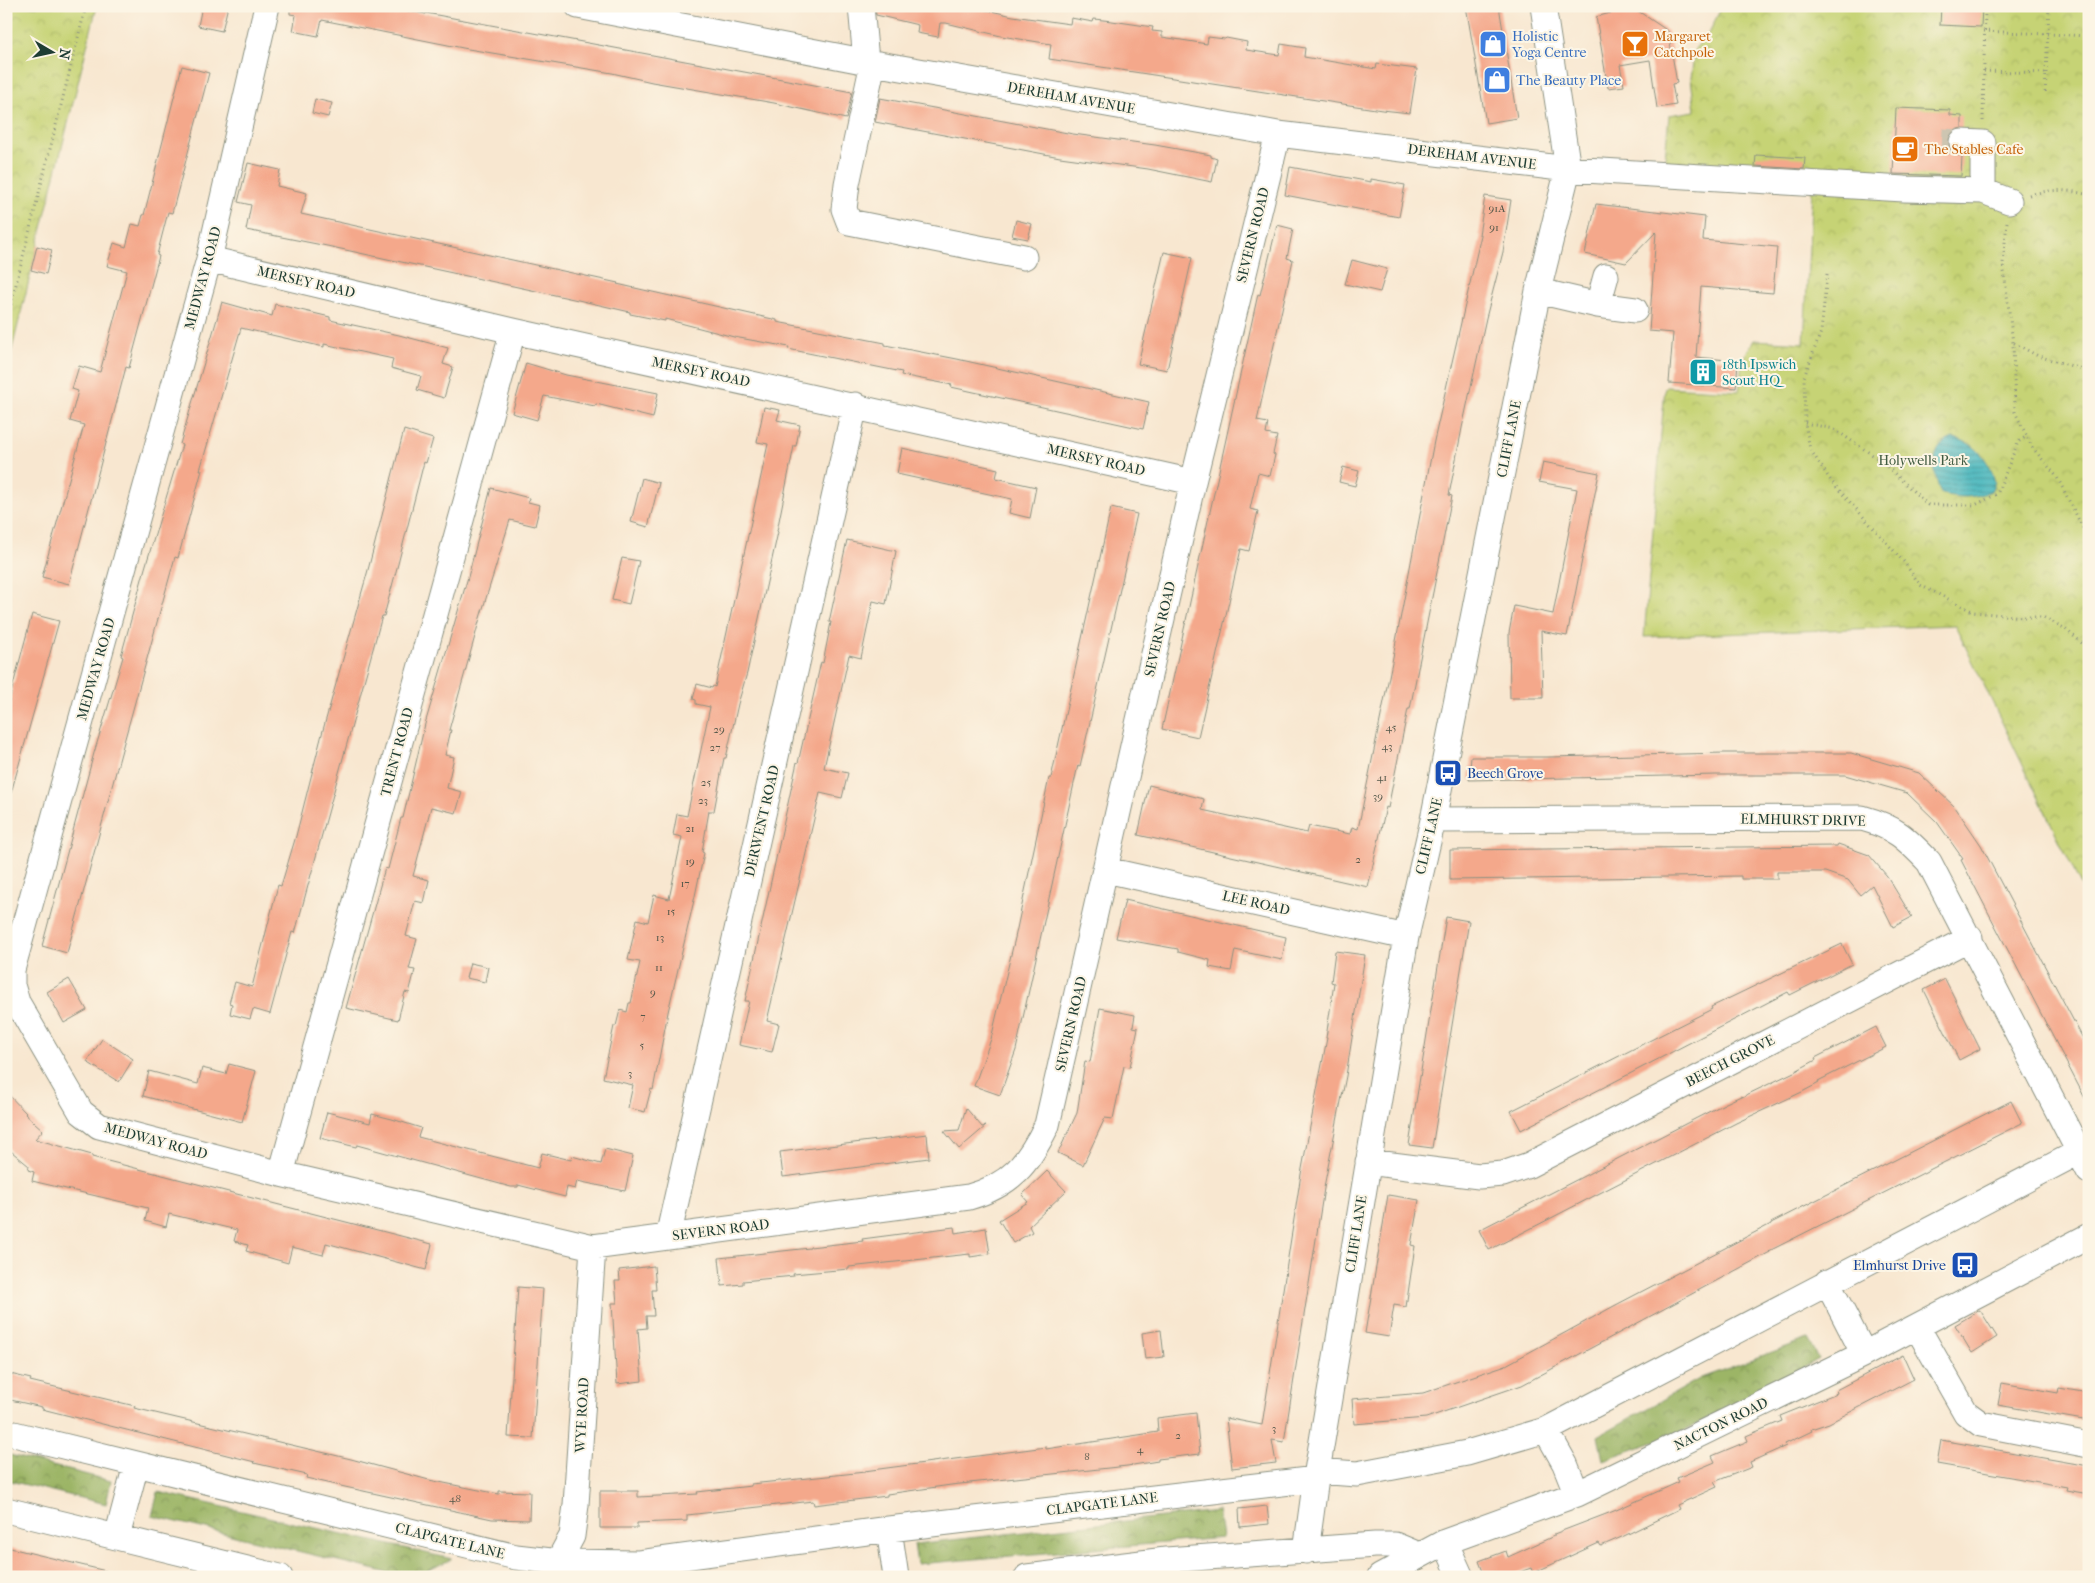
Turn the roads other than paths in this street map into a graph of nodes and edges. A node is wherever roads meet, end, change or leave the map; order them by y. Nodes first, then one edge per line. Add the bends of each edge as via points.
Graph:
1 (267, 6) edge
2 (578, 6) edge
3 (861, 6) edge
4 (1543, 6) edge
5 (869, 62) junction
6 (1278, 134) junction
7 (1962, 142) tunnel mouth
8 (1568, 169) junction
9 (1983, 191) junction
10 (2009, 201) road end
11 (1024, 257) dead end
12 (209, 260) junction
13 (1606, 276) dead end
14 (1538, 291) junction
15 (1598, 305) junction
16 (1635, 310) dead end
17 (513, 331) junction
18 (855, 405) junction
19 (1193, 482) junction
20 (1433, 820) junction
21 (1106, 870) junction
22 (1406, 936) junction
23 (1970, 938) junction
24 (1368, 1162) junction
25 (2084, 1162) edge
26 (281, 1174) junction
27 (2089, 1236) edge
28 (668, 1237) junction
29 (593, 1247) junction
30 (1828, 1282) junction
31 (1917, 1327) junction
32 (1864, 1354) junction
33 (1546, 1430) junction
34 (6, 1432) edge
35 (2089, 1445) edge
36 (136, 1465) junction
37 (1316, 1475) junction
38 (1578, 1494) junction
39 (6, 1510) edge
40 (889, 1529) junction
41 (116, 1537) junction
42 (1445, 1542) junction
43 (1306, 1551) junction
44 (1419, 1555) junction
45 (555, 1569) edge
46 (280, 1577) edge
47 (896, 1577) edge
48 (1027, 1577) edge
49 (1380, 1577) edge
50 (1461, 1577) edge

1 - 12 street, MEDWAY ROAD
2 - 5 street, DEREHAM AVENUE
3 - 5 street
4 - 8 street, CLIFF LANE
5 - 6 street, DEREHAM AVENUE
5 - 11 street via 847,184 844,209 849,222
6 - 8 street, DEREHAM AVENUE
6 - 19 street, SEVERN ROAD
7 - 9 street via 1983,143
8 - 9 street, DEREHAM AVENUE
8 - 14 street, CLIFF LANE
9 - 10 street, DEREHAM AVENUE
12 - 17 street, MERSEY ROAD
12 - 26 street, MEDWAY ROAD via 12,970 12,985 17,1002 81,1112 99,1126
13 - 15 street
14 - 15 street
14 - 20 street, CLIFF LANE
15 - 16 street
17 - 18 street, MERSEY ROAD
17 - 26 street, TRENT ROAD
18 - 19 street, MERSEY ROAD
18 - 28 street, DERWENT ROAD
19 - 21 street, SEVERN ROAD
20 - 22 street, CLIFF LANE
20 - 23 street, ELMHURST DRIVE via 1862,818 1884,824 1906,838 1929,862
21 - 22 street, LEE ROAD
21 - 28 street, SEVERN ROAD via 1048,1125 1036,1148 1006,1182 968,1197
22 - 24 street, CLIFF LANE
23 - 24 street, BEECH GROVE via 1529,1165 1503,1174 1479,1176
23 - 25 street, ELMHURST DRIVE
24 - 37 street, CLIFF LANE
25 - 30 street
26 - 29 street, SEVERN ROAD
27 - 31 street, NACTON ROAD
28 - 29 street, SEVERN ROAD
29 - 45 street, WYE ROAD via 576,1505 572,1536
30 - 32 street
30 - 33 street
31 - 32 street, NACTON ROAD
31 - 35 street via 1966,1413 1981,1424
32 - 38 street, NACTON ROAD
33 - 37 street via 1467,1453 1356,1474
33 - 38 street
34 - 36 street, CLAPGATE LANE
36 - 41 street
36 - 45 street, CLAPGATE LANE
37 - 40 street, CLAPGATE LANE
37 - 43 street, CLIFF LANE
38 - 42 street, NACTON ROAD
39 - 41 street
40 - 45 street, CLAPGATE LANE via 639,1563
40 - 47 street
41 - 46 street
42 - 44 street, NACTON ROAD
42 - 50 street
43 - 44 street via 1395,1545
43 - 48 street via 1166,1560
44 - 49 street, NACTON ROAD

